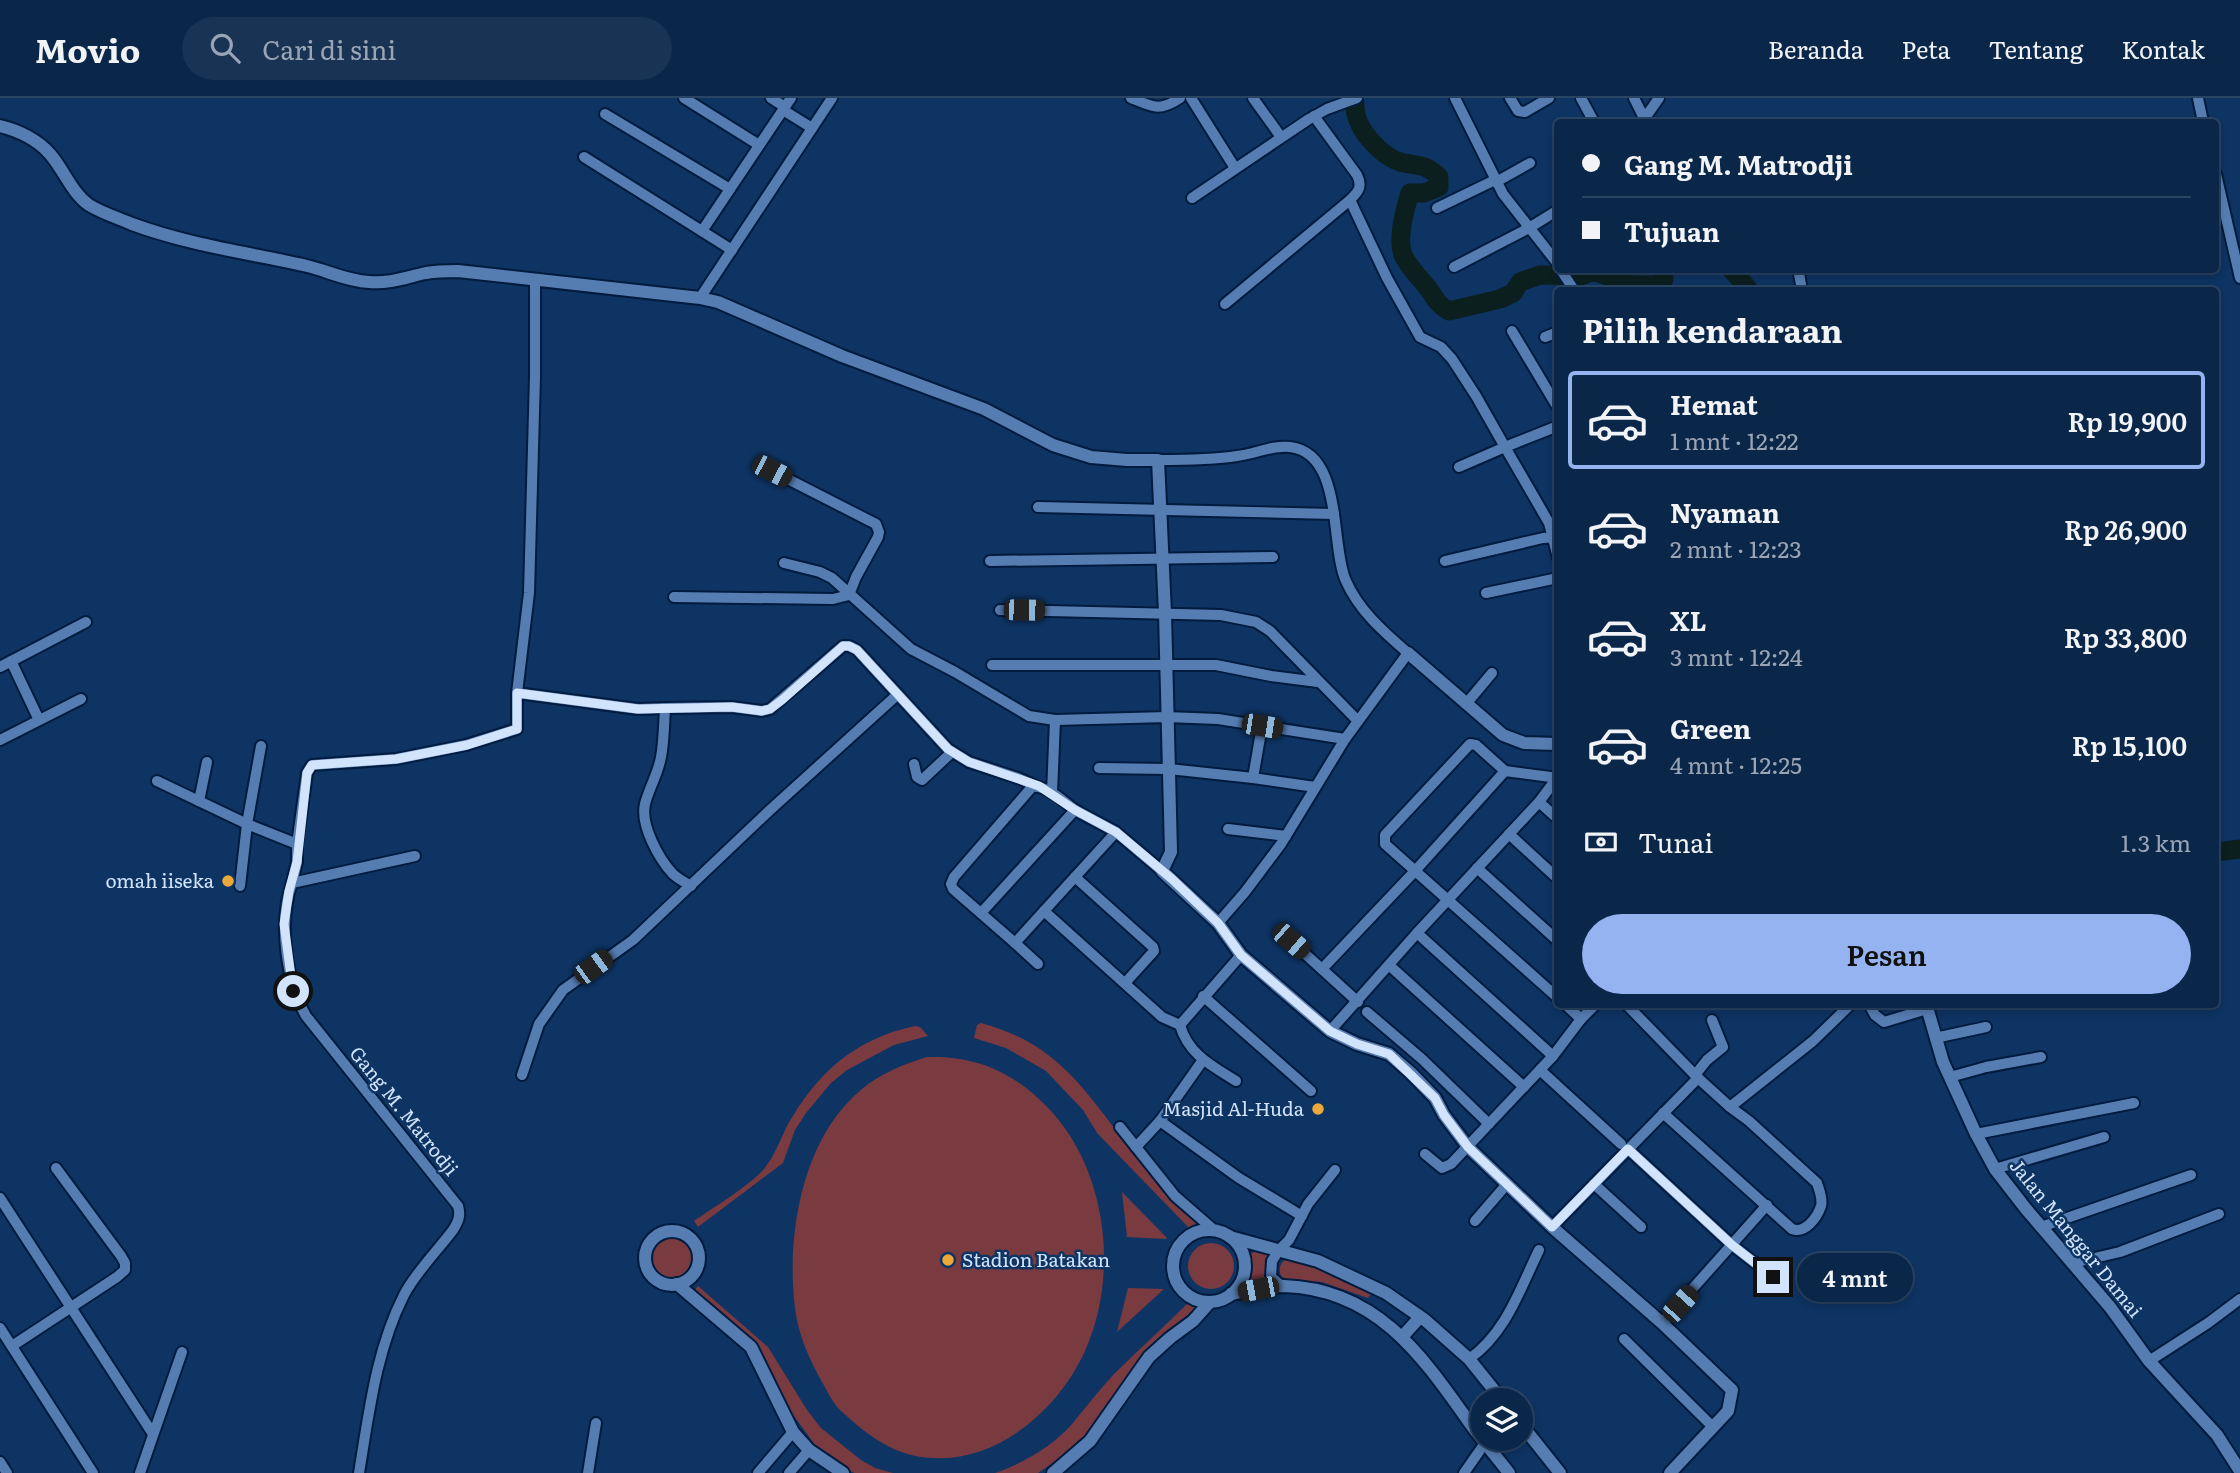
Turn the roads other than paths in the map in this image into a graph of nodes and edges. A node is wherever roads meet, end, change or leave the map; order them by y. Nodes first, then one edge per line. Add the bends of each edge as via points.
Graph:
1 (684, 98) edge
2 (771, 98) edge
3 (832, 98) edge
4 (1131, 98) edge
5 (1180, 98) edge
6 (1191, 98) edge
7 (1253, 98) edge
8 (1357, 98) edge
9 (1455, 98) edge
10 (1510, 98) edge
11 (1549, 98) edge
12 (1581, 98) edge
13 (1634, 98) edge
14 (1659, 98) edge
15 (2198, 98) edge
16 (786, 105) edge
17 (605, 114) dead end
18 (1314, 116) junction
19 (1592, 119) edge
20 (1643, 119) edge
21 (1644, 119) edge
22 (2202, 119) edge
23 (0, 126) edge
24 (812, 128) junction
25 (1280, 137) junction
26 (759, 145) junction
27 (584, 157) dead end
28 (1530, 163) dead end
29 (1235, 168) junction
30 (1496, 181) junction
31 (2219, 187) edge
32 (730, 189) junction
33 (1192, 198) dead end
34 (1350, 200) junction
35 (1437, 208) dead end
36 (1554, 212) edge
37 (1529, 228) junction
38 (702, 231) junction
39 (732, 250) junction
40 (1554, 258) edge
41 (1454, 267) dead end
42 (2240, 278) edge
43 (536, 279) junction
44 (700, 298) junction
45 (1226, 304) dead end
46 (1512, 331) dead end
47 (1554, 333) edge
48 (1545, 337) dead end
49 (1554, 401) edge
50 (1554, 428) edge
51 (1505, 447) junction
52 (1157, 460) junction
53 (1459, 467) dead end
54 (772, 471) dead end
55 (1038, 507) dead end
56 (1161, 509) junction
57 (1334, 514) junction
58 (1554, 534) edge
59 (1554, 538) edge
60 (1273, 557) dead end
61 (1162, 558) junction
62 (990, 561) dead end
63 (1445, 561) dead end
64 (784, 563) dead end
65 (1554, 579) edge
66 (1486, 593) dead end
67 (849, 595) junction
68 (674, 597) dead end
69 (1000, 610) dead end
70 (1165, 613) junction
71 (86, 622) dead end
72 (1408, 653) junction
73 (11, 661) junction
74 (992, 665) dead end
75 (1166, 665) junction
76 (0, 667) edge
77 (1492, 673) dead end
78 (1318, 681) junction
79 (517, 693) junction
80 (897, 695) junction
81 (81, 699) dead end
82 (1466, 704) junction
83 (665, 708) junction
84 (1167, 717) junction
85 (39, 720) junction
86 (1055, 720) junction
87 (1357, 720) junction
88 (1262, 726) junction
89 (1345, 739) junction
90 (0, 740) edge
91 (1554, 744) edge
92 (261, 746) dead end
93 (952, 752) junction
94 (207, 762) dead end
95 (914, 764) dead end
96 (1099, 768) dead end
97 (1169, 769) junction
98 (1505, 771) junction
99 (1253, 778) junction
100 (1554, 778) edge
101 (157, 781) dead end
102 (1554, 782) edge
103 (1036, 786) junction
104 (1315, 787) junction
105 (1052, 793) junction
106 (199, 801) junction
107 (1539, 802) junction
108 (1075, 810) junction
109 (1554, 815) edge
110 (247, 824) junction
111 (1228, 829) dead end
112 (1116, 832) junction
113 (1509, 834) junction
114 (1286, 836) junction
115 (297, 845) junction
116 (415, 856) dead end
117 (1167, 861) junction
118 (1477, 868) junction
119 (1414, 872) junction
120 (1554, 874) edge
121 (1075, 877) junction
122 (292, 883) junction
123 (240, 886) dead end
124 (691, 886) junction
125 (1448, 901) junction
126 (1044, 911) junction
127 (981, 913) junction
128 (1218, 923) junction
129 (1417, 933) junction
130 (1554, 937) edge
131 (1291, 941) dead end
132 (1015, 943) junction
133 (1241, 955) junction
134 (1038, 964) dead end
135 (1390, 966) junction
136 (1322, 969) junction
137 (1125, 983) junction
138 (1554, 994) edge
139 (1203, 996) junction
140 (1357, 1002) junction
141 (1569, 1008) edge
142 (1592, 1008) edge
143 (1630, 1008) edge
144 (1847, 1008) edge
145 (1872, 1008) edge
146 (1924, 1008) edge
147 (1927, 1008) edge
148 (1367, 1012) dead end
149 (1581, 1019) junction
150 (1712, 1020) dead end
151 (1180, 1025) junction
152 (1986, 1027) dead end
153 (1330, 1031) junction
154 (1935, 1038) junction
155 (1553, 1056) junction
156 (2041, 1057) dead end
157 (1203, 1060) junction
158 (1540, 1070) junction
159 (1694, 1074) junction
160 (522, 1075) dead end
161 (1950, 1077) junction
162 (1236, 1081) dead end
163 (1524, 1087) junction
164 (1311, 1091) dead end
165 (2134, 1103) dead end
166 (1730, 1107) junction
167 (1663, 1113) junction
168 (1160, 1121) junction
169 (1489, 1124) junction
170 (1120, 1127) dead end
171 (1976, 1134) junction
172 (2104, 1137) dead end
173 (1136, 1147) junction
174 (1468, 1147) junction
175 (1625, 1147) junction
176 (1425, 1154) dead end
177 (56, 1168) dead end
178 (1994, 1169) junction
179 (1335, 1170) dead end
180 (2191, 1175) dead end
181 (1507, 1184) junction
182 (1594, 1184) junction
183 (0, 1198) edge
184 (1767, 1205) junction
185 (2219, 1214) dead end
186 (1302, 1216) junction
187 (1475, 1221) dead end
188 (1552, 1227) junction
189 (1641, 1227) dead end
190 (2041, 1227) junction
191 (1214, 1230) junction
192 (1230, 1237) junction
193 (1732, 1245) junction
194 (1279, 1250) junction
195 (1539, 1250) dead end
196 (2073, 1263) junction
197 (1773, 1277) dead end
198 (677, 1284) junction
199 (1282, 1286) junction
200 (1386, 1293) junction
201 (1231, 1294) junction
202 (2240, 1299) edge
203 (1210, 1302) junction
204 (72, 1307) junction
205 (1372, 1312) junction
206 (1420, 1317) junction
207 (1662, 1323) junction
208 (0, 1328) edge
209 (1402, 1337) junction
210 (1624, 1339) dead end
211 (12, 1346) junction
212 (182, 1352) dead end
213 (1469, 1359) junction
214 (2149, 1361) junction
215 (1492, 1388) edge
216 (1470, 1422) edge
217 (596, 1423) dead end
218 (1713, 1427) junction
219 (793, 1432) junction
220 (153, 1434) junction
221 (1533, 1439) edge
222 (808, 1450) junction
223 (1479, 1451) edge
224 (1491, 1451) edge
225 (0, 1462) edge
226 (2240, 1471) edge
227 (7, 1473) edge
228 (93, 1473) edge
229 (140, 1473) edge
230 (359, 1473) edge
231 (588, 1473) edge
232 (758, 1473) edge
233 (789, 1473) edge
234 (843, 1473) edge
235 (1053, 1473) edge
236 (1464, 1473) edge
237 (1509, 1473) edge
238 (1560, 1473) edge
239 (1670, 1473) edge

1 - 26 street
2 - 16 street
3 - 24 street
4 - 5 street via 1158,108
6 - 29 street
7 - 25 street
8 - 18 street
9 - 30 street
10 - 11 street via 1518,111 1525,112
12 - 19 street
13 - 20 street
14 - 21 street
15 - 22 street
16 - 24 street
16 - 26 street
17 - 32 street
18 - 25 street
18 - 34 street via 1359,179 1360,189
23 - 43 street via 33,140 50,154 87,204 166,236 370,282 458,271
24 - 39 street
25 - 29 street
26 - 32 street
27 - 38 street
28 - 30 street
29 - 33 street
30 - 35 street
30 - 37 street
31 - 42 street
32 - 38 street
34 - 45 street
34 - 51 street via 1420,337 1441,347 1452,359
36 - 37 street
37 - 40 street
37 - 41 street
38 - 39 street
39 - 44 street
43 - 44 street
43 - 79 street via 529,593
44 - 52 street via 984,409 1053,445 1091,457
46 - 49 street
47 - 48 street
50 - 51 street
51 - 53 street
51 - 58 street
52 - 56 street
52 - 57 street via 1239,456 1291,447 1315,461
54 - 67 street via 876,524 878,537
55 - 56 street
56 - 57 street
56 - 61 street
57 - 72 street via 1346,582 1363,610
59 - 63 street
60 - 61 street
61 - 62 street
61 - 70 street
64 - 67 street via 820,572
65 - 66 street
67 - 68 street via 833,599
67 - 86 street via 911,649 1029,716
69 - 70 street
70 - 75 street
70 - 78 street via 1221,615 1256,622
71 - 73 street
72 - 82 street
72 - 87 street
73 - 76 street
73 - 85 street
74 - 75 street
75 - 78 street via 1216,665
75 - 84 street
77 - 82 street
78 - 87 street
79 - 83 street via 638,709
79 - 115 street via 517,729 396,759 312,765
80 - 83 street via 857,650 843,646 770,709
80 - 93 street
80 - 124 street
81 - 85 street
82 - 91 street via 1503,735 1524,743
83 - 124 street via 661,755 644,818 668,868
84 - 86 street
84 - 88 street
84 - 97 street
85 - 90 street
86 - 105 street
87 - 89 street
88 - 89 street
88 - 99 street
89 - 104 street
92 - 110 street
93 - 95 street via 922,780
93 - 103 street via 982,768
94 - 106 street
96 - 97 street
97 - 99 street
97 - 117 street
98 - 100 street
98 - 119 street
98 - 119 street via 1470,744 1385,835 1385,844
99 - 104 street
101 - 106 street
102 - 107 street
103 - 105 street
103 - 127 street via 954,877 953,889
104 - 114 street
105 - 108 street
106 - 110 street
107 - 109 street
107 - 113 street
108 - 112 street
108 - 127 street
110 - 115 street
110 - 123 street
111 - 114 street
112 - 117 street
112 - 121 street
113 - 118 street
113 - 120 street
114 - 128 street
115 - 122 street
116 - 122 street
117 - 128 street
118 - 125 street
118 - 130 street
119 - 125 street
119 - 136 street
121 - 126 street
121 - 137 street via 1153,947
122 - 230 street, Gang M. Matrodji via 284,924 293,991 300,1006 460,1212 453,1230 405,1293 388,1333 370,1401
124 - 160 street via 633,940 563,990 539,1024
125 - 129 street
125 - 138 street
126 - 132 street
126 - 137 street
127 - 132 street
128 - 133 street
129 - 135 street
129 - 155 street
131 - 136 street
132 - 134 street
133 - 139 street
133 - 153 street
135 - 140 street
135 - 163 street
136 - 140 street
137 - 151 street via 1162,1017
139 - 151 street
139 - 164 street
140 - 153 street
141 - 149 street
142 - 149 street
143 - 159 street
144 - 166 street
145 - 146 street via 1884,1022
147 - 154 street, Jalan Manggar Damai
148 - 169 street
149 - 155 street
150 - 159 street via 1723,1047
151 - 157 street via 1183,1038
152 - 154 street
153 - 174 street via 1389,1054 1435,1098
154 - 161 street, Jalan Manggar Damai
155 - 158 street
156 - 161 street
157 - 162 street
157 - 168 street
158 - 163 street
158 - 175 street
159 - 166 street
159 - 167 street
161 - 171 street, Jalan Manggar Damai
163 - 169 street
165 - 171 street
166 - 184 street via 1802,1168 1817,1183 1821,1196 1821,1206 1806,1229 1799,1231
167 - 175 street
167 - 184 street
168 - 173 street
168 - 186 street
169 - 174 street
170 - 173 street
171 - 178 street, Jalan Manggar Damai
172 - 178 street
173 - 191 street via 1175,1196
174 - 176 street via 1444,1168
174 - 181 street
175 - 182 street
175 - 193 street
177 - 204 street via 125,1263 117,1277
178 - 190 street, Jalan Manggar Damai
179 - 186 street
180 - 190 street
181 - 187 street
181 - 188 street
182 - 188 street
182 - 189 street
183 - 204 street
184 - 193 street
185 - 196 street via 2120,1252
186 - 194 street
188 - 207 street
190 - 196 street, Jalan Manggar Damai
191 - 192 street
191 - 203 street via 1183,1240 1174,1259 1181,1288 1189,1296
192 - 194 street
192 - 201 street via 1245,1259 1244,1273
193 - 197 street
193 - 207 street
194 - 199 street via 1272,1261 1271,1277
194 - 200 street via 1318,1261
195 - 213 street via 1502,1326
196 - 214 street, Jalan Manggar Damai
198 - 198 street via 654,1278 646,1259 650,1243 669,1231 690,1238 699,1252 693,1276
198 - 219 street via 751,1347
199 - 201 street
199 - 205 street via 1314,1289
200 - 205 street
200 - 206 street
201 - 203 street
202 - 214 street
203 - 235 street via 1149,1357 1090,1441
204 - 211 street
204 - 220 street
205 - 209 street
206 - 209 street
206 - 213 street
207 - 218 street via 1732,1390 1728,1410
208 - 211 street
209 - 216 street
210 - 218 street
211 - 228 street
212 - 220 street
213 - 215 street
214 - 226 street, Jalan Manggar Damai via 2217,1435
217 - 231 street
218 - 239 street
219 - 222 street
219 - 232 street
220 - 229 street
221 - 238 street
222 - 233 street
222 - 234 street
223 - 236 street
224 - 237 street
225 - 227 street

